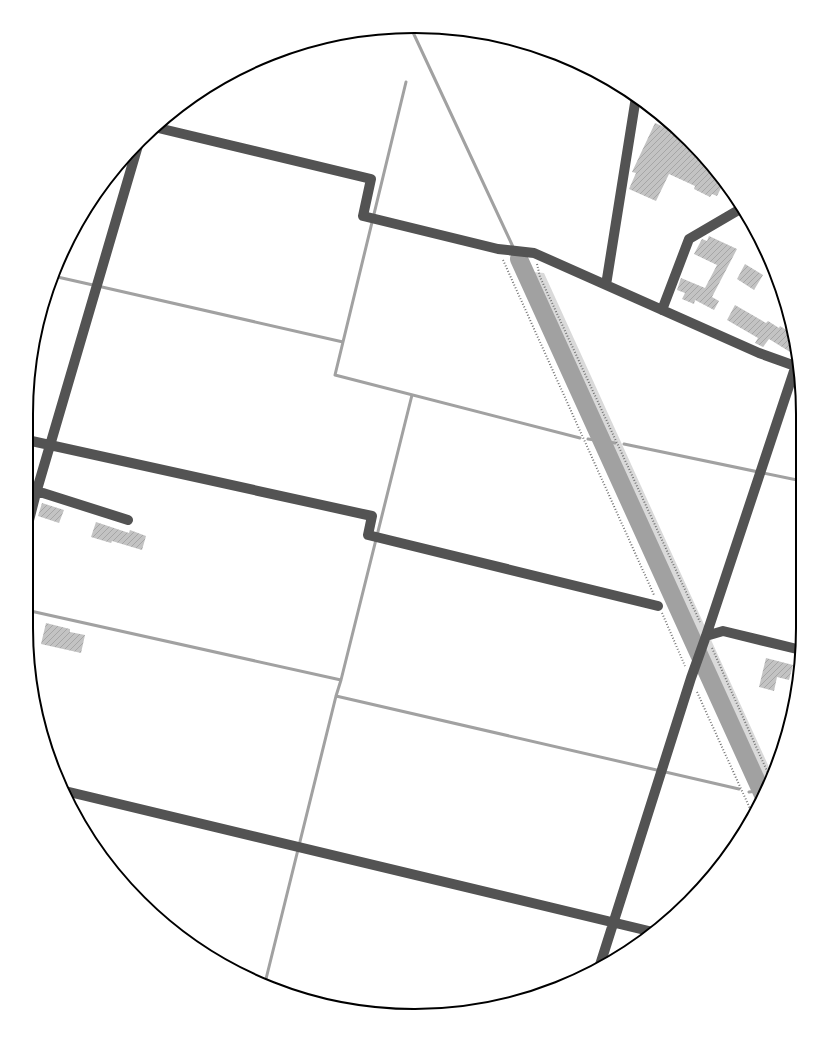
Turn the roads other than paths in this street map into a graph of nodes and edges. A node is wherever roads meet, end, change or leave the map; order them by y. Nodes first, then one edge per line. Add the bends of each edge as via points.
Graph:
1 (635, 103) edge
2 (162, 129) edge
3 (135, 156) edge
4 (737, 211) edge
5 (606, 286) junction
6 (662, 310) junction
7 (793, 364) edge
8 (794, 372) edge
9 (33, 441) edge
10 (50, 445) junction
11 (33, 488) edge
12 (33, 493) edge
13 (128, 520) dead end
14 (658, 606) road end
15 (706, 636) junction
16 (795, 649) edge
17 (70, 792) edge
18 (613, 923) junction
19 (646, 930) edge
20 (602, 960) edge

1 - 5 street
2 - 5 street via 372,179 362,216 498,249 534,254
3 - 10 street
4 - 6 street via 689,239
5 - 6 street
6 - 7 street via 759,353
8 - 15 street
9 - 10 street
10 - 11 street
10 - 14 street via 372,516 368,535
12 - 13 street via 44,493
15 - 16 street via 723,631
15 - 18 street
17 - 18 street
18 - 19 street
18 - 20 street

